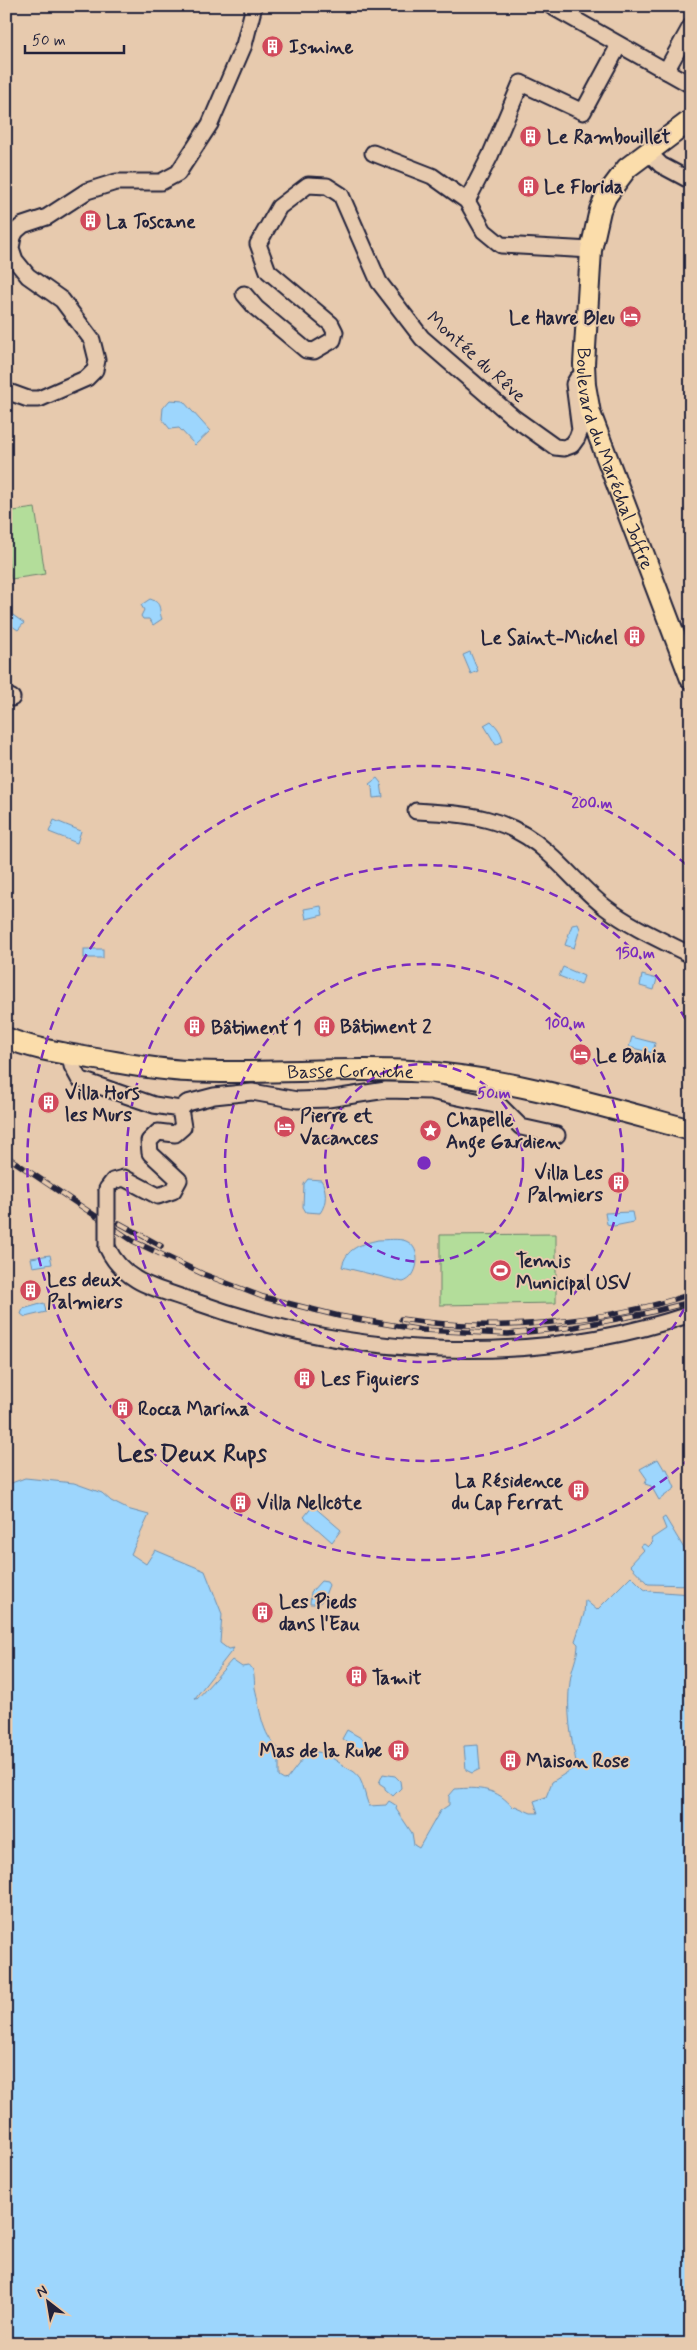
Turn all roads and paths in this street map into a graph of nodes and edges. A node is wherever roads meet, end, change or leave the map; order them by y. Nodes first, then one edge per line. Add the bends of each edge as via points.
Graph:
1 (254, 6) edge
2 (551, 6) edge
3 (691, 26) edge
4 (619, 45) junction
5 (666, 71) junction
6 (691, 85) edge
7 (691, 120) edge
8 (648, 152) junction
9 (373, 153) dead end
10 (691, 181) edge
11 (467, 201) junction
12 (592, 250) junction
13 (244, 294) dead end
14 (584, 374) junction
15 (6, 391) edge
16 (691, 679) edge
17 (416, 811) dead end
18 (691, 955) edge
19 (6, 1038) edge
20 (70, 1054) junction
21 (180, 1109) junction
22 (691, 1130) edge
23 (557, 1135) dead end
24 (691, 1314) edge

1 - 15 street via 244,45 210,124 178,172 161,182 116,182 87,191 47,217 23,225 16,231 11,248 14,260 28,276 62,300 92,340 97,360 95,370 87,378 39,399 28,399
2 - 4 street
3 - 5 street
4 - 5 street
4 - 11 street via 583,112 521,82
5 - 6 street
7 - 8 main road, Boulevard du Maréchal Joffre
8 - 10 street via 660,165
8 - 12 main road, Boulevard du Maréchal Joffre via 628,168 606,196
9 - 11 street via 432,176
11 - 12 street via 484,231 501,245
12 - 14 main road, Boulevard du Maréchal Joffre
13 - 14 street, Montée du Rêve via 306,350 314,351 333,340 332,324 268,271 258,244 279,207 308,186 327,186 341,195 378,282 422,338 513,417 555,446 564,448 577,438 580,430 574,384 576,378
14 - 16 main road, Boulevard du Maréchal Joffre via 590,412
17 - 18 street via 467,814 520,831 605,907 637,929
19 - 20 main road, Basse Corniche via 35,1048
20 - 21 street via 79,1078 154,1105
20 - 22 main road, Basse Corniche via 187,1071 443,1073 551,1092
21 - 23 street via 187,1103 252,1092 297,1100 386,1090 430,1091 500,1106 521,1127
21 - 24 street, bridge via 184,1128 175,1134 158,1132 149,1141 150,1153 179,1180 174,1191 158,1196 124,1178 113,1182 107,1189 107,1247 125,1274 141,1282 231,1315 357,1343 397,1348 449,1350 568,1342 659,1325

